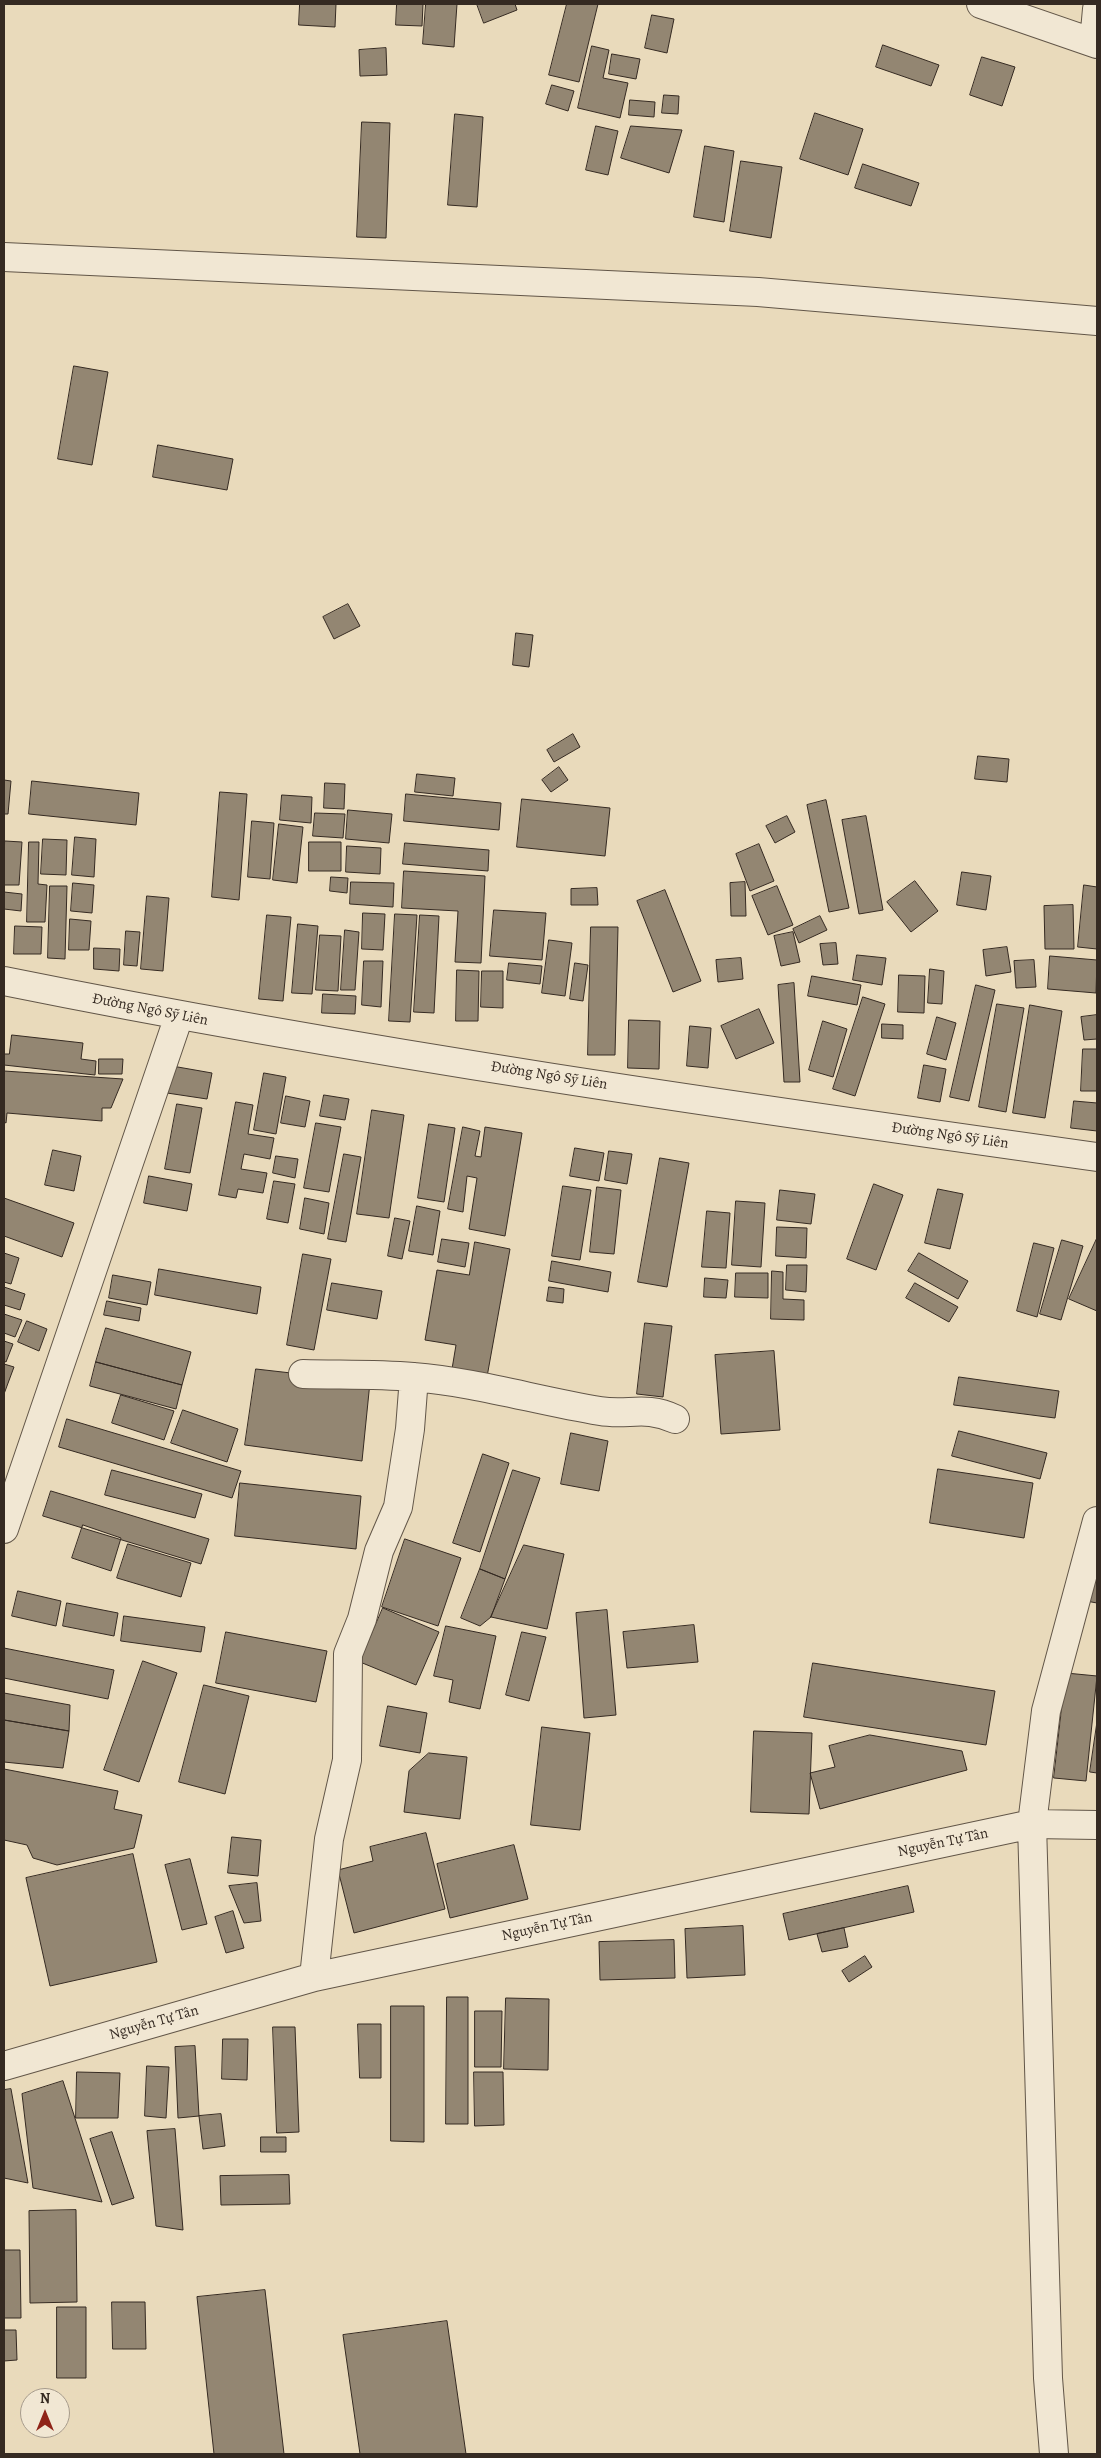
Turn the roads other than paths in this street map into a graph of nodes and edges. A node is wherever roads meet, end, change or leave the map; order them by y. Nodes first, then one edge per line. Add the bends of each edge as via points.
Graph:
1 (981, 4) edge
2 (1097, 9) edge
3 (1096, 43) edge
4 (4, 257) edge
5 (1097, 321) edge
6 (4, 981) edge
7 (180, 1016) junction
8 (1097, 1156) edge
9 (303, 1374) dead end
10 (414, 1377) junction
11 (675, 1419) dead end
12 (1097, 1521) edge
13 (4, 1529) edge
14 (1032, 1824) junction
15 (1097, 1825) edge
16 (314, 1977) junction
17 (4, 2066) edge
18 (1054, 2454) edge

1 - 3 street
2 - 3 street
4 - 5 street via 758,292
6 - 7 street, Đường Ngô Sỹ Liên
7 - 8 street, Đường Ngô Sỹ Liên via 784,1114
7 - 13 street
9 - 10 street
10 - 11 street via 603,1412 636,1410 662,1413
10 - 16 street via 398,1506 379,1551 362,1620 348,1654 347,1760 329,1839
12 - 14 street via 1046,1711
14 - 15 street, Nguyễn Tự Tân
14 - 16 street, Nguyễn Tự Tân
14 - 18 street via 1048,2378
16 - 17 street, Nguyễn Tự Tân

